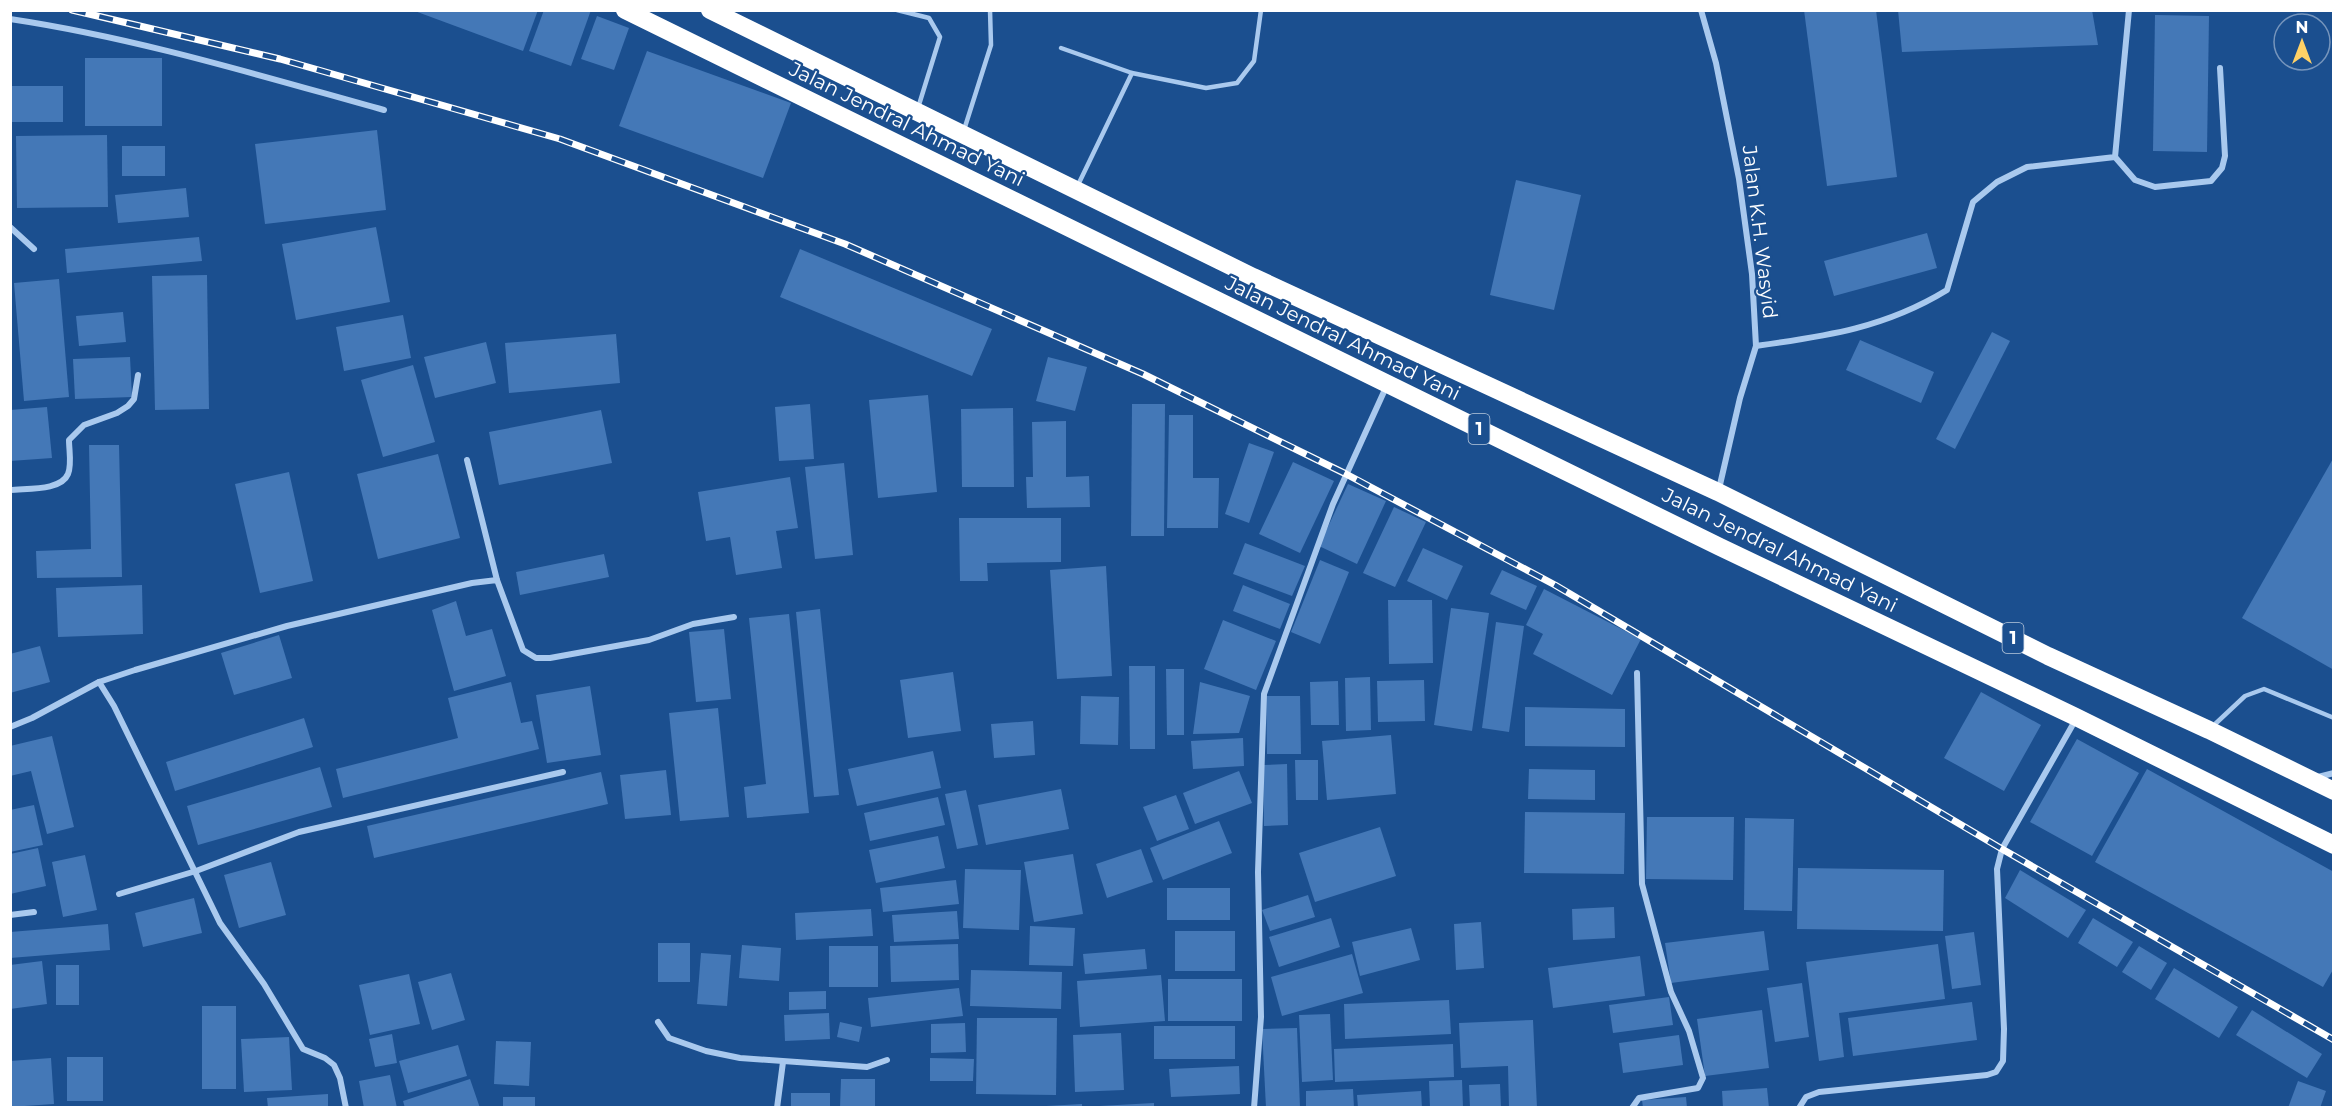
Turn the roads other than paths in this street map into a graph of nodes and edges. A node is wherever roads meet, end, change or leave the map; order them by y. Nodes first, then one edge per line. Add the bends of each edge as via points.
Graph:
1 (625, 10) edge
2 (710, 10) edge
3 (897, 10) edge
4 (990, 10) edge
5 (1261, 10) edge
6 (1701, 10) edge
7 (2128, 10) edge
8 (10, 19) edge
9 (1061, 48) dead end
10 (2220, 68) dead end
11 (1132, 73) junction
12 (384, 110) dead end
13 (917, 111) junction
14 (963, 134) junction
15 (2115, 157) junction
16 (1075, 190) junction
17 (10, 227) edge
18 (34, 249) dead end
19 (1756, 346) junction
20 (138, 375) dead end
21 (1387, 384) junction
22 (467, 460) dead end
23 (10, 490) edge
24 (1718, 492) junction
25 (497, 580) junction
26 (734, 617) dead end
27 (1637, 673) dead end
28 (99, 682) junction
29 (2076, 717) junction
30 (2334, 718) edge
31 (10, 727) edge
32 (2209, 730) junction
33 (563, 772) dead end
34 (2334, 773) edge
35 (2312, 779) junction
36 (2334, 791) edge
37 (2334, 845) edge
38 (196, 871) junction
39 (119, 894) dead end
40 (34, 912) dead end
41 (10, 915) edge
42 (658, 1022) dead end
43 (887, 1060) dead end
44 (783, 1062) junction
45 (346, 1107) edge
46 (777, 1107) edge
47 (1254, 1107) edge
48 (1632, 1107) edge
49 (1799, 1107) edge

1 - 21 highway, Jalan Jendral Ahmad Yani / 1
2 - 13 highway, Jalan Jendral Ahmad Yani / 1
3 - 13 lane via 929,18 940,37
4 - 14 lane via 991,45
5 - 11 lane via 1254,61 1237,83 1206,88
6 - 19 street, Jalan K.H. Wasyid via 1716,63 1739,179 1752,274
7 - 15 street
8 - 12 street via 163,51
9 - 11 lane
10 - 15 street via 2225,156 2222,168 2211,181 2155,187 2135,180
11 - 16 lane
13 - 14 highway, Jalan Jendral Ahmad Yani / 1
14 - 16 highway, Jalan Jendral Ahmad Yani / 1
15 - 19 street via 2027,167 1997,182 1973,202 1947,290 1919,307 1874,325
16 - 24 highway, Jalan Jendral Ahmad Yani / 1
17 - 18 street
19 - 24 street, Jalan K.H. Wasyid
20 - 23 street via 134,399 128,406 84,425 69,440 69,472 63,481
21 - 29 highway, Jalan Jendral Ahmad Yani / 1
21 - 47 street via 1333,504 1264,694 1258,872 1261,1017
22 - 25 street
24 - 32 highway, Jalan Jendral Ahmad Yani / 1 via 2048,656
25 - 26 street via 523,650 536,658 649,640 693,624
25 - 28 street via 287,626
27 - 48 street via 1642,884 1671,992 1689,1031 1703,1078 1698,1088 1639,1098
28 - 31 street
28 - 38 street
29 - 37 highway, Jalan Jendral Ahmad Yani / 1
29 - 49 street via 2002,849 1996,869 2004,1029 2001,1067 1987,1075 1819,1092 1806,1097
30 - 32 lane via 2264,689 2245,696
32 - 35 highway, Jalan Jendral Ahmad Yani / 1
33 - 38 street via 308,830
34 - 35 street
35 - 36 highway, Jalan Jendral Ahmad Yani / 1
38 - 39 street
38 - 45 street via 220,923 264,984 303,1049 334,1065
40 - 41 street
42 - 44 street via 669,1038 705,1050 740,1059
43 - 44 street via 867,1067
44 - 46 street

